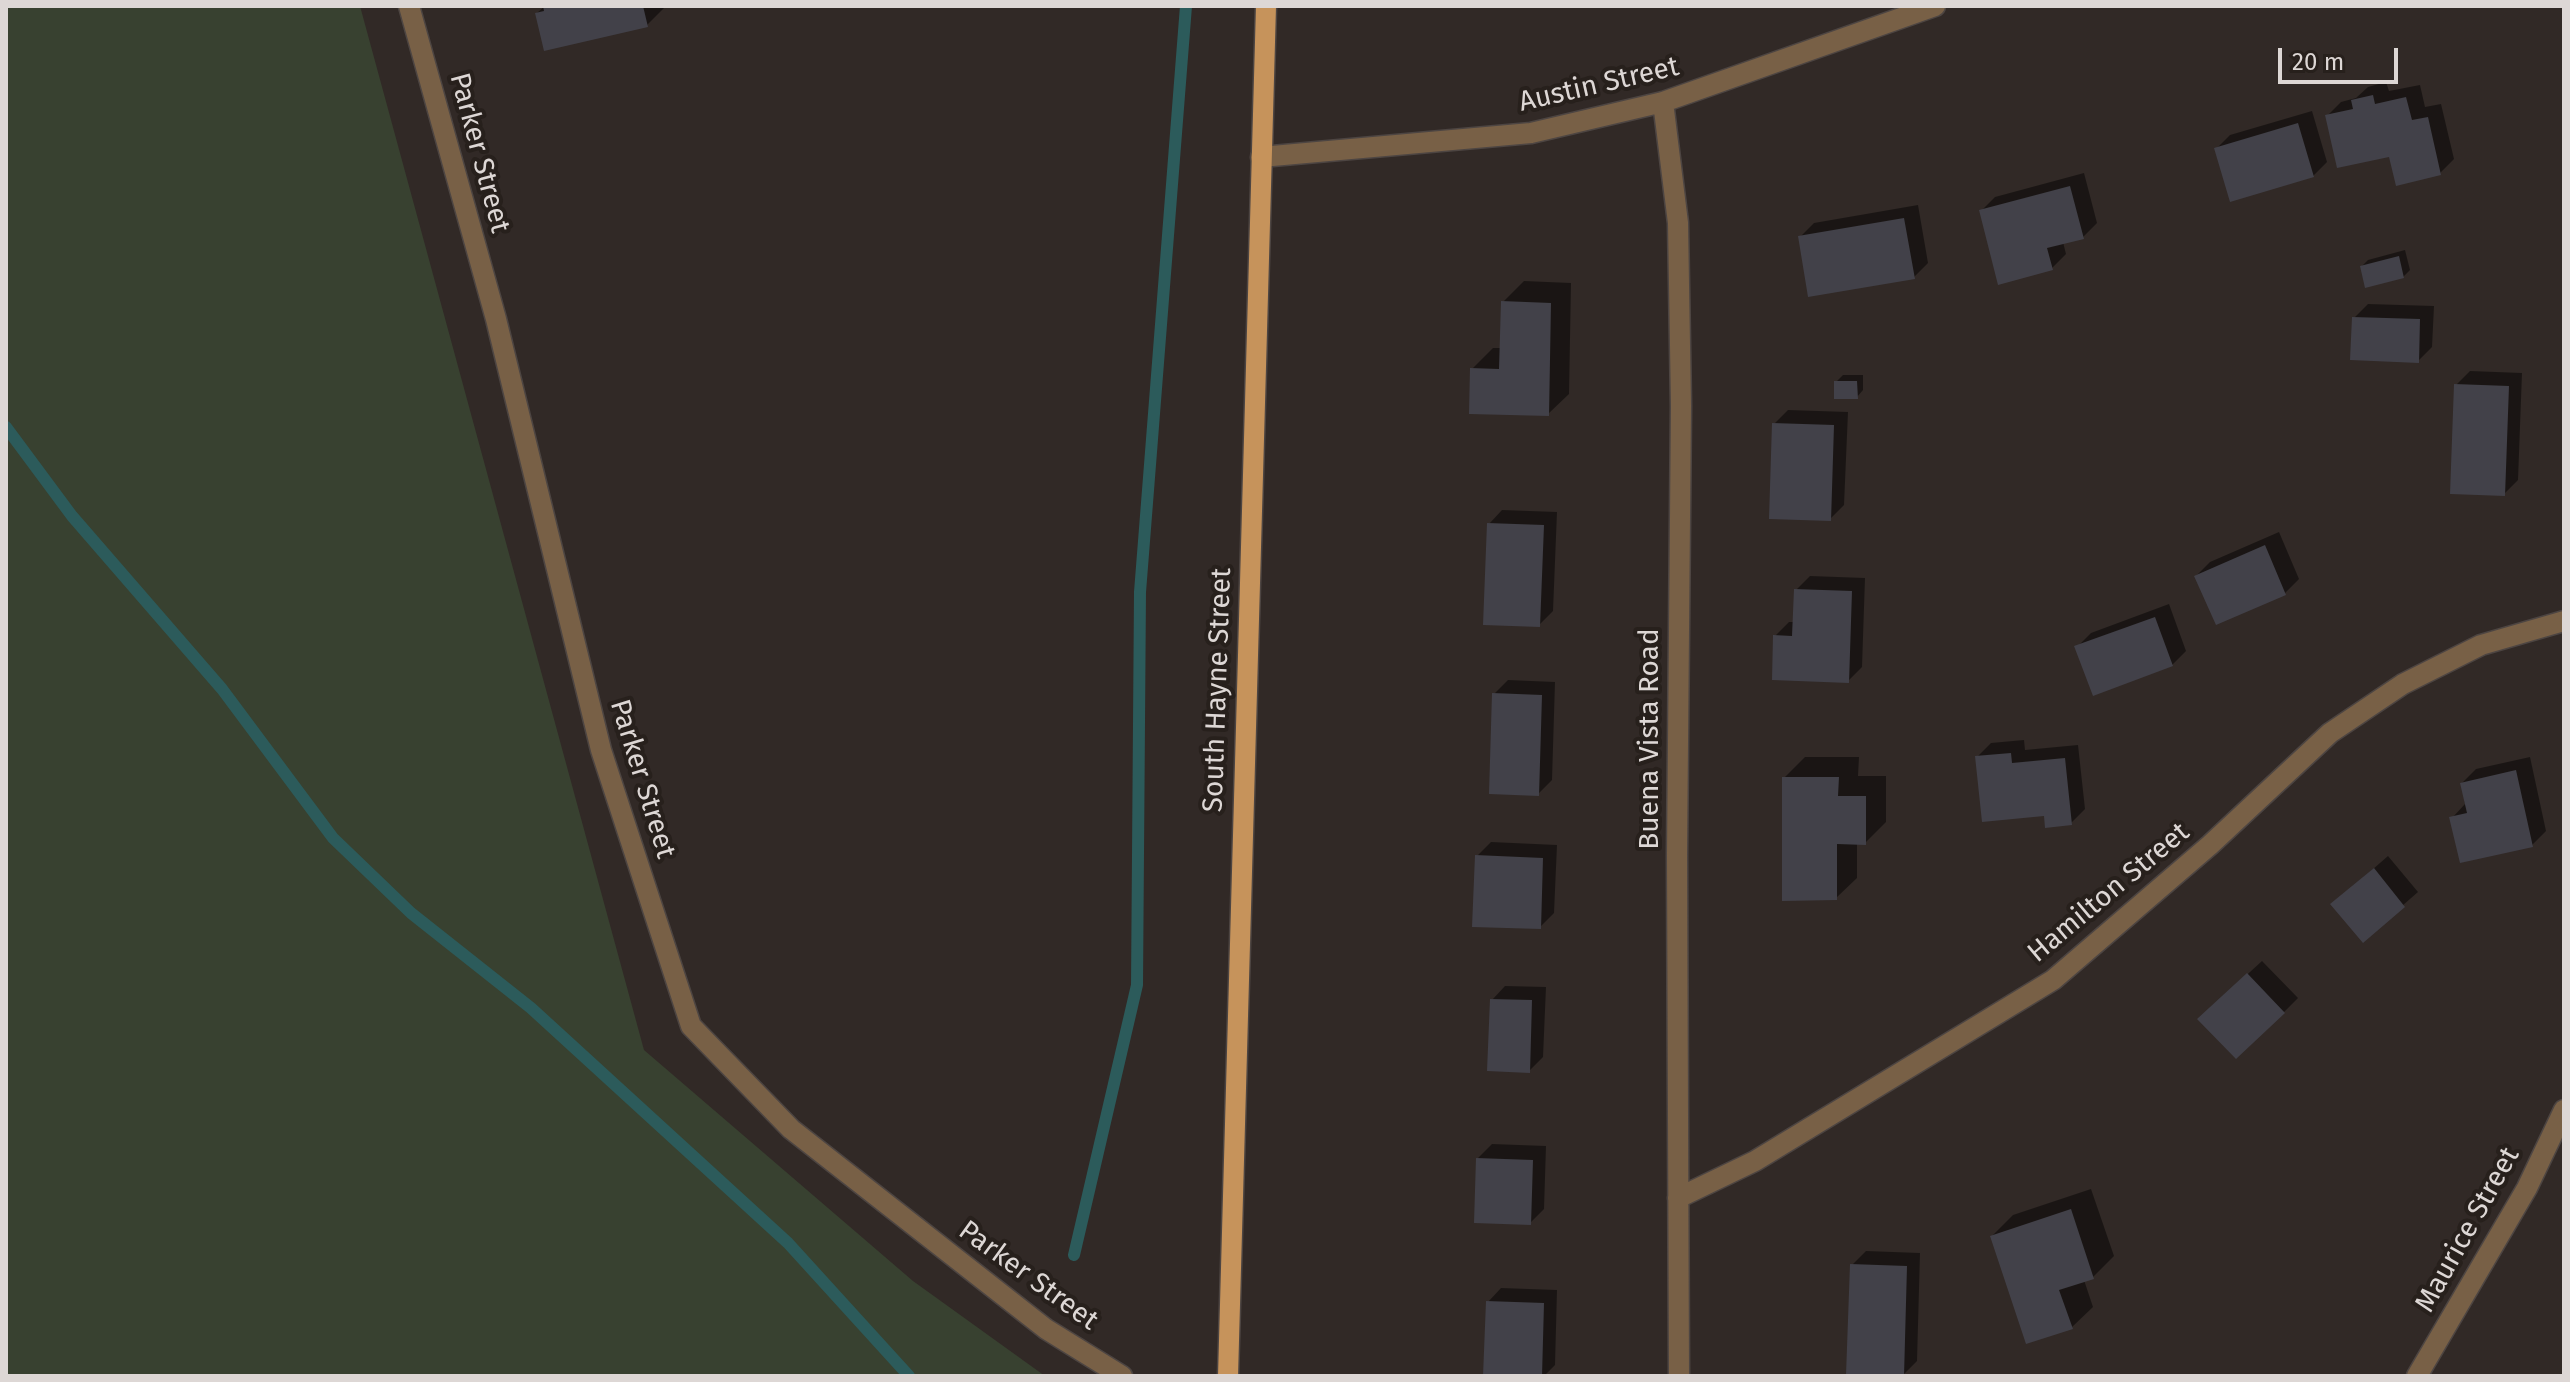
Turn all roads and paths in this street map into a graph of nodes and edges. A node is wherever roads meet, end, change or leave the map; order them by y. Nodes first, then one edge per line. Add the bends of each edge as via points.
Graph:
1 (409, 6) edge
2 (1266, 6) edge
3 (1935, 6) edge
4 (1663, 102) junction
5 (1261, 157) junction
6 (2564, 621) edge
7 (2564, 1110) edge
8 (1678, 1198) junction
9 (1122, 1376) edge
10 (1228, 1376) edge
11 (1679, 1376) edge
12 (2417, 1376) edge

1 - 9 street, Parker Street via 496,319 601,750 691,1026 791,1129 1046,1329
2 - 5 main road, South Hayne Street
3 - 4 street, Austin Street
4 - 5 street, Austin Street via 1531,133
4 - 8 street, Buena Vista Road via 1678,223
5 - 10 main road, South Hayne Street
6 - 8 street, Hamilton Street via 2481,645 2403,684 2330,733 2053,980 1755,1161
7 - 12 street, Maurice Street via 2527,1188
8 - 11 street, Buena Vista Road

